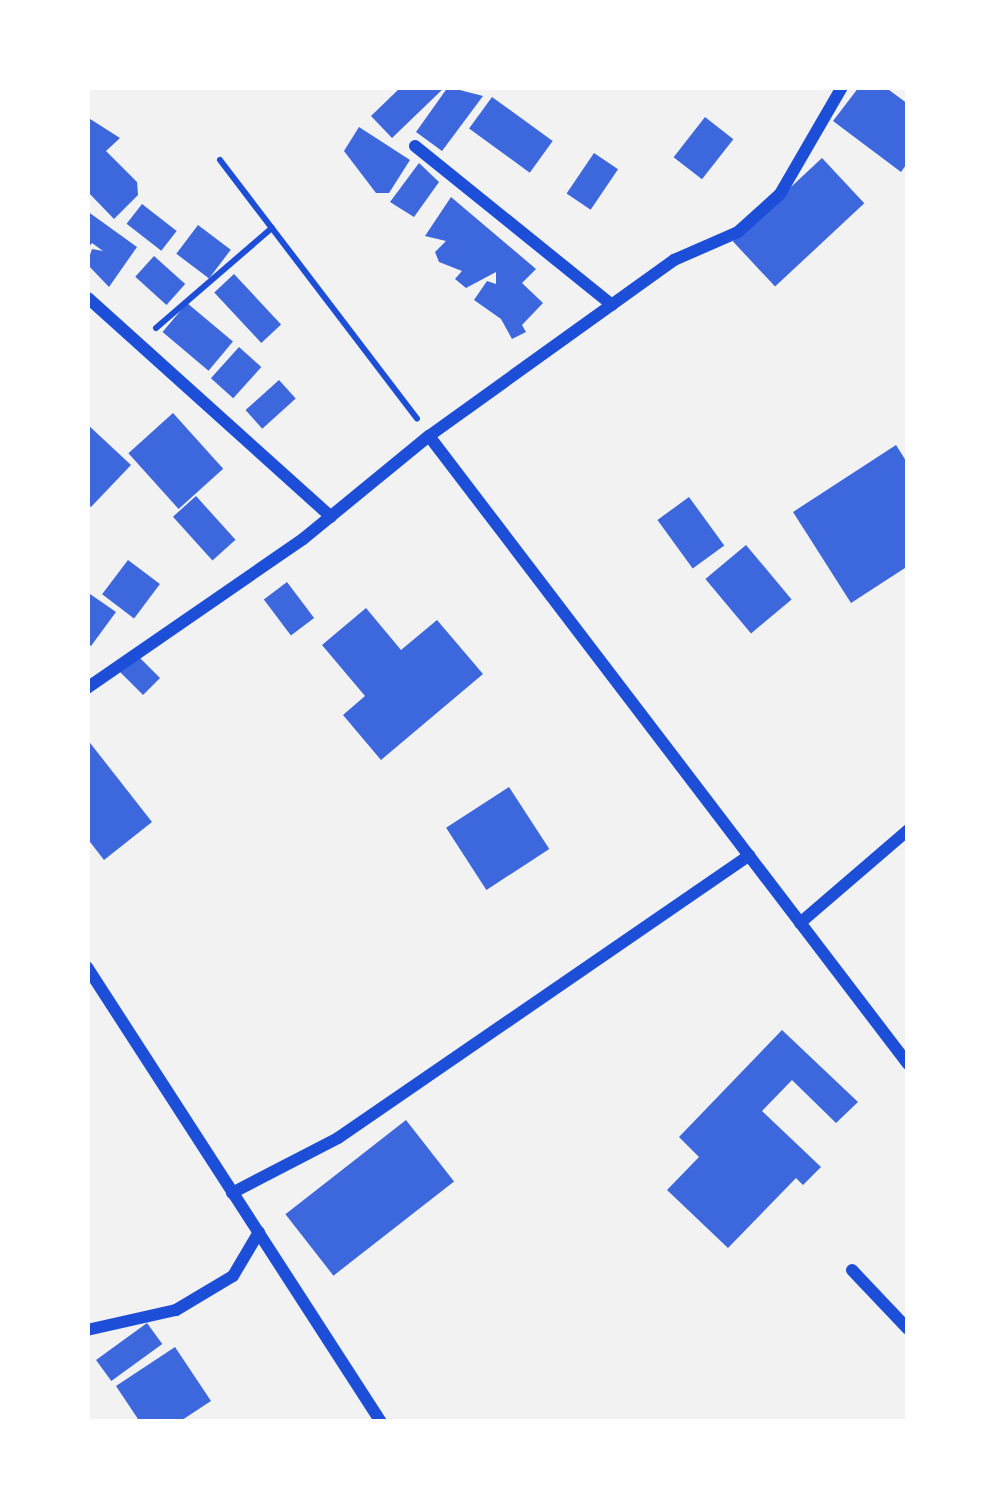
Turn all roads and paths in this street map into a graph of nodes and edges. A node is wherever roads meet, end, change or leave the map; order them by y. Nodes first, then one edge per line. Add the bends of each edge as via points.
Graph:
1 (842, 87) edge
2 (415, 146) dead end
3 (220, 160) dead end
4 (272, 228) junction
5 (88, 298) edge
6 (612, 304) junction
7 (140, 342) junction
8 (429, 436) junction
9 (331, 517) junction
10 (87, 688) edge
11 (908, 830) edge
12 (749, 855) junction
13 (800, 923) junction
14 (87, 967) edge
15 (908, 1064) edge
16 (232, 1193) junction
17 (259, 1232) junction
18 (852, 1270) dead end
19 (908, 1329) edge
20 (87, 1330) edge
21 (380, 1422) edge

1 - 6 street via 780,194 758,216
2 - 6 street
3 - 4 path
4 - 7 path
4 - 8 path
5 - 7 street
6 - 8 street
7 - 9 street
8 - 9 street
8 - 12 street
9 - 10 street
11 - 13 street
12 - 13 street
12 - 16 street via 338,1138
13 - 15 street
14 - 16 street
16 - 17 street
17 - 20 street via 233,1276 176,1310
17 - 21 street
18 - 19 street

